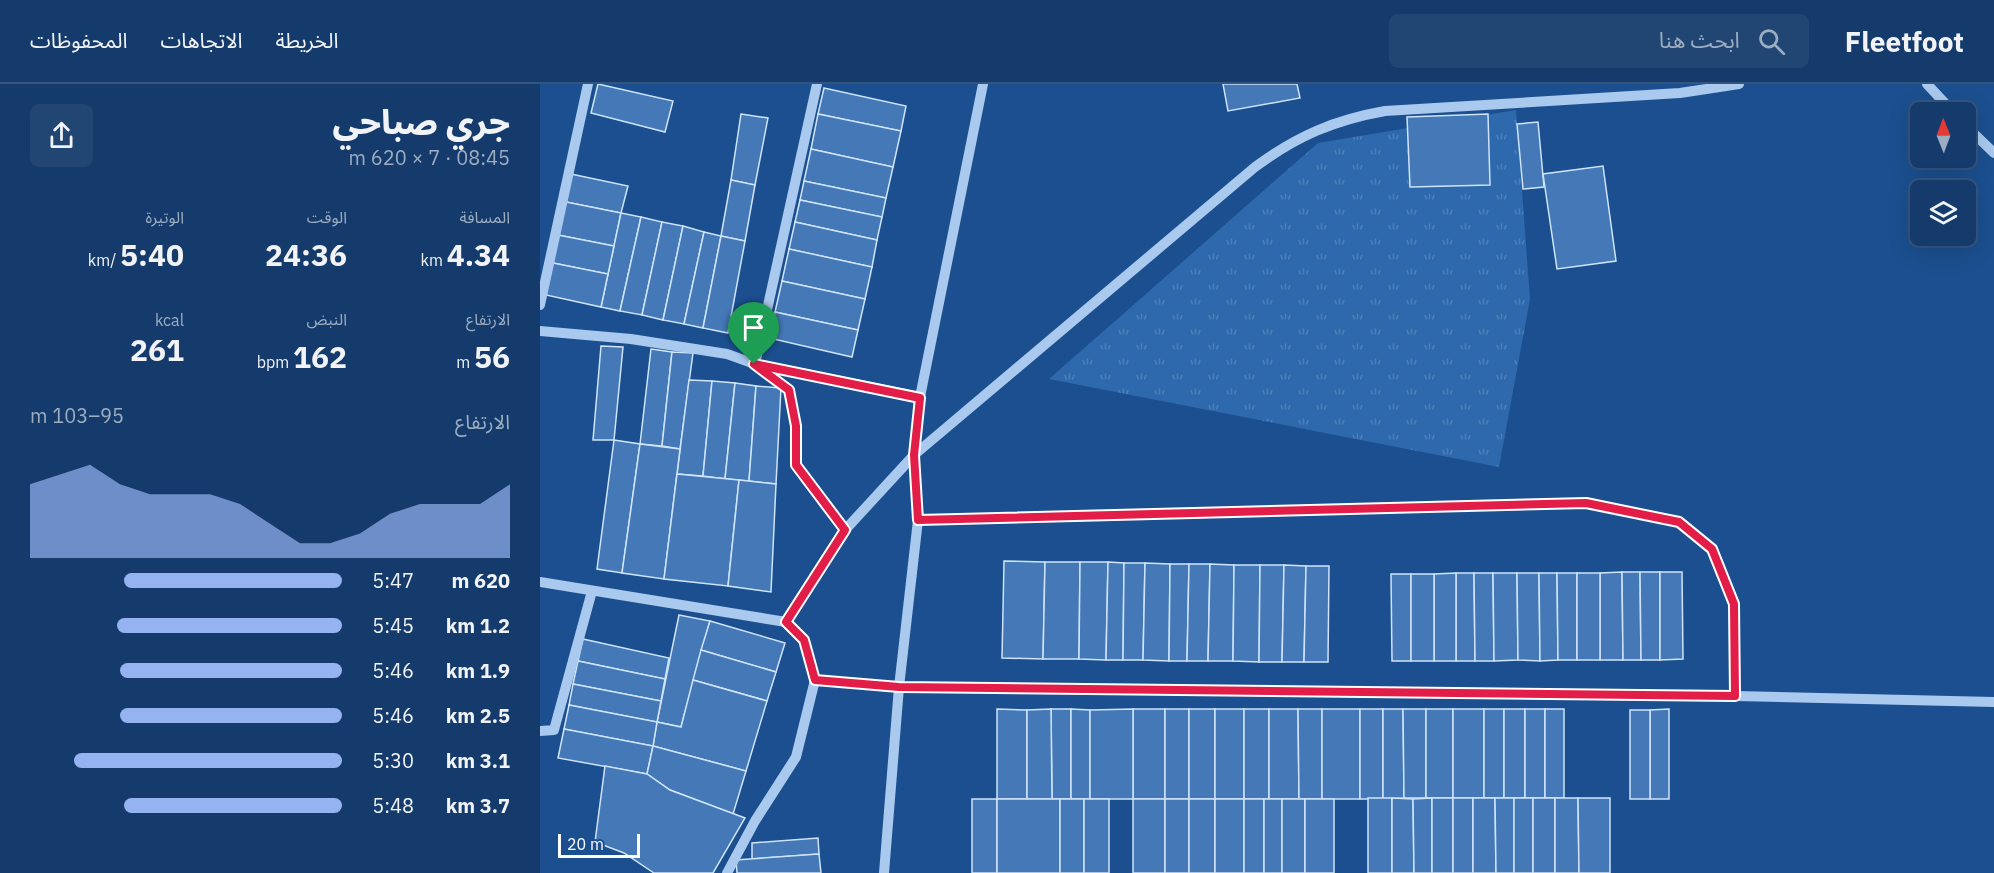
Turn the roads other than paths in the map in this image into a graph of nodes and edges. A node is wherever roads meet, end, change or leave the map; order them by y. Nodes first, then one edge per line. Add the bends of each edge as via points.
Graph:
1 (588, 84) edge
2 (817, 84) edge
3 (983, 84) edge
4 (1739, 84) edge
5 (1927, 84) edge
6 (1944, 102) edge
7 (1976, 136) edge
8 (1994, 153) edge
9 (540, 305) edge
10 (540, 331) edge
11 (754, 364) junction
12 (920, 398) junction
13 (914, 455) junction
14 (918, 520) junction
15 (845, 530) junction
16 (540, 582) edge
17 (592, 591) junction
18 (786, 622) junction
19 (815, 680) junction
20 (899, 687) junction
21 (1735, 696) junction
22 (1994, 702) edge
23 (540, 731) edge
24 (727, 873) edge
25 (884, 873) edge

1 - 9 street
2 - 11 street
3 - 12 street
4 - 13 street via 1680,93 1385,111 1348,119 1303,136 1255,167
5 - 6 street
7 - 8 street
10 - 11 street via 631,339 727,354
11 - 12 street
11 - 15 street via 789,390 796,426 796,465
12 - 13 street
13 - 14 street
13 - 15 street
14 - 20 street
14 - 21 street via 1586,503 1679,522 1712,549 1734,604
15 - 18 street
16 - 17 street
17 - 18 street
17 - 23 street via 554,730
18 - 19 street via 804,640
19 - 20 street
19 - 24 street via 796,757
20 - 21 street
20 - 25 street
21 - 22 street

